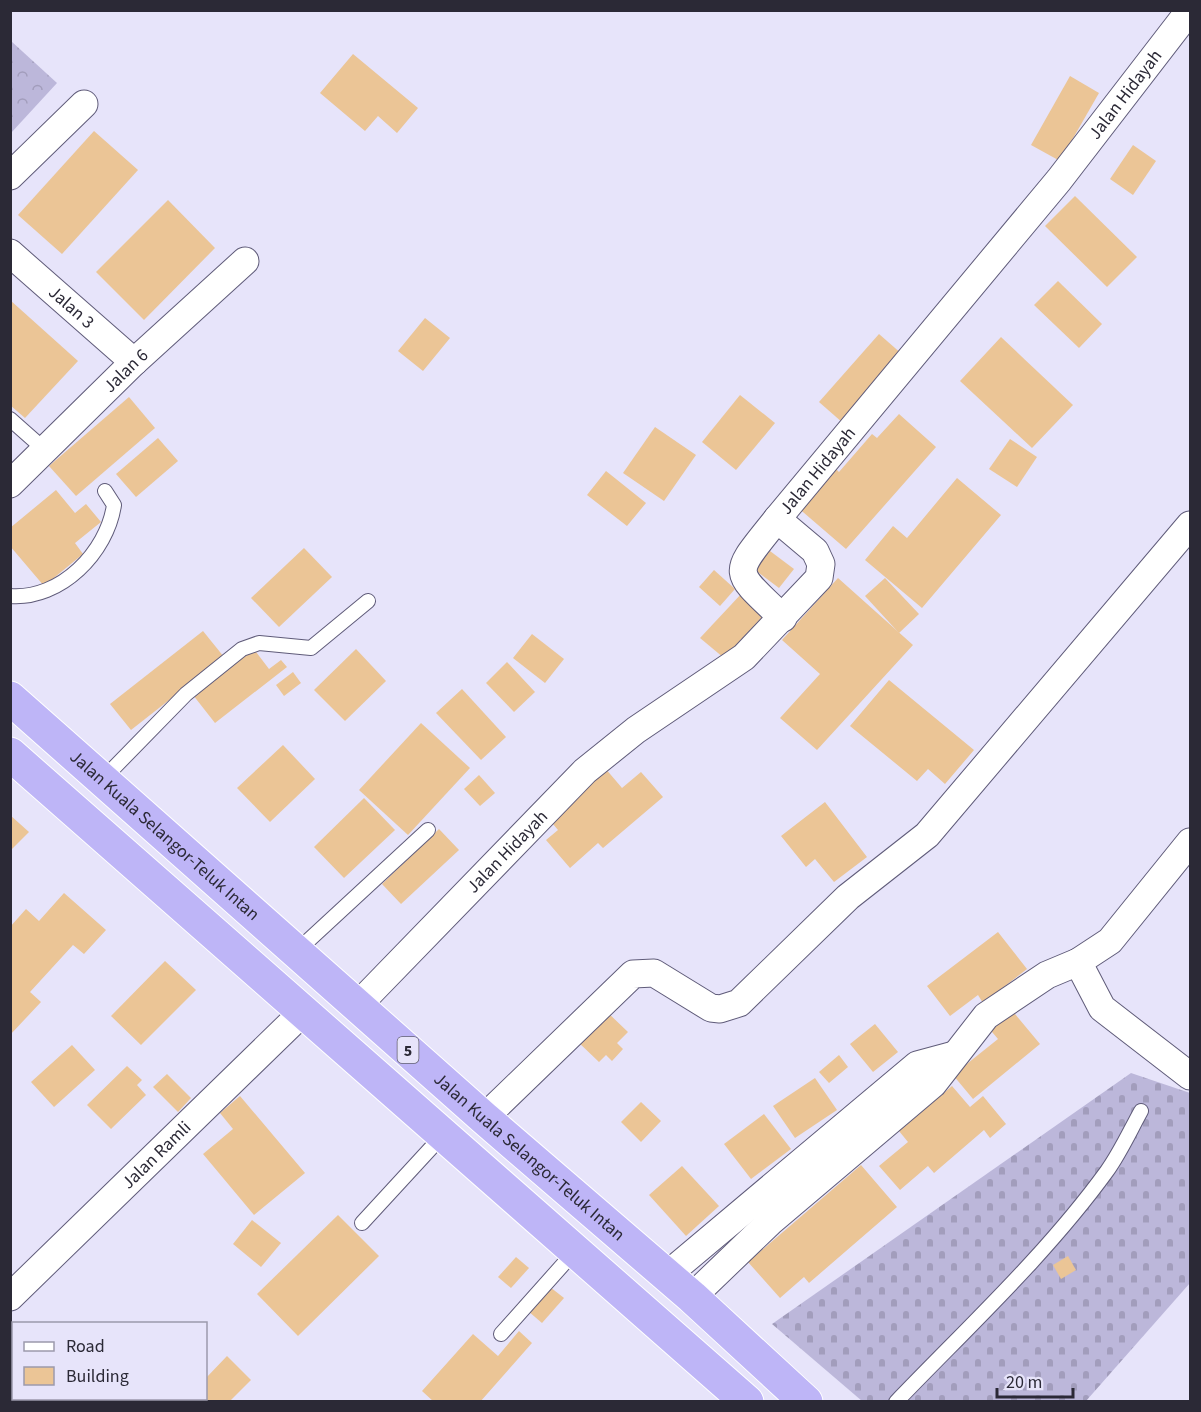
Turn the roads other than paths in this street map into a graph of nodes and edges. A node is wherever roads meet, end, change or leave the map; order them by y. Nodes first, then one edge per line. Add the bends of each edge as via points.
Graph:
1 (1190, 10) edge
2 (84, 104) dead end
3 (10, 176) edge
4 (10, 253) edge
5 (245, 261) dead end
6 (134, 362) junction
7 (10, 419) edge
8 (45, 450) junction
9 (10, 484) edge
10 (105, 491) dead end
11 (777, 519) junction
12 (1191, 525) edge
13 (10, 596) edge
14 (368, 601) dead end
15 (783, 618) junction
16 (10, 698) edge
17 (10, 754) edge
18 (103, 779) junction
19 (428, 830) dead end
20 (1191, 842) edge
21 (297, 951) junction
22 (1078, 962) junction
23 (358, 1005) junction
24 (303, 1012) junction
25 (954, 1054) junction
26 (1191, 1076) edge
27 (1141, 1111) dead end
28 (484, 1118) junction
29 (444, 1134) junction
30 (362, 1223) dead end
31 (576, 1250) junction
32 (667, 1275) junction
33 (10, 1297) edge
34 (692, 1297) junction
35 (501, 1334) dead end
36 (747, 1401) edge
37 (806, 1401) edge
38 (896, 1401) edge

1 - 11 street, Jalan Hidayah via 1059,180
2 - 3 street
4 - 6 street, Jalan 3
5 - 6 street, Jalan 6
6 - 8 street, Jalan 6
7 - 8 lane
8 - 9 street, Jalan 6
10 - 13 lane via 114,505 112,522 81,568 65,583 38,594
11 - 15 street via 745,560 742,571 746,583
11 - 15 street, Jalan Hidayah via 815,551 822,564 819,578
12 - 28 street via 927,836 848,897 739,1003 711,1008 654,973 633,974
14 - 18 lane via 311,648 259,643 242,649 186,694
15 - 23 street, Jalan Hidayah via 744,657 636,730 585,771
16 - 18 highway, Jalan Kuala Selangor-Teluk Intan / 5
17 - 24 highway, 5
18 - 21 highway, Jalan Kuala Selangor-Teluk Intan / 5
19 - 21 lane
20 - 22 street via 1110,941
21 - 23 highway, Jalan Kuala Selangor-Teluk Intan / 5
22 - 25 street via 1012,996 986,1016
22 - 26 street via 1102,1008
23 - 28 highway, Jalan Kuala Selangor-Teluk Intan / 5
24 - 29 highway, 5
24 - 33 street, Jalan Ramli
25 - 32 street via 917,1065
25 - 34 street via 933,1084 770,1222
27 - 38 lane via 1109,1169 1080,1207
28 - 32 highway, Jalan Kuala Selangor-Teluk Intan / 5
29 - 30 lane
29 - 31 highway, 5
31 - 35 lane
31 - 36 highway, 5
32 - 34 highway, Jalan Kuala Selangor-Teluk Intan / 5
34 - 37 highway, Jalan Kuala Selangor-Teluk Intan / 5

